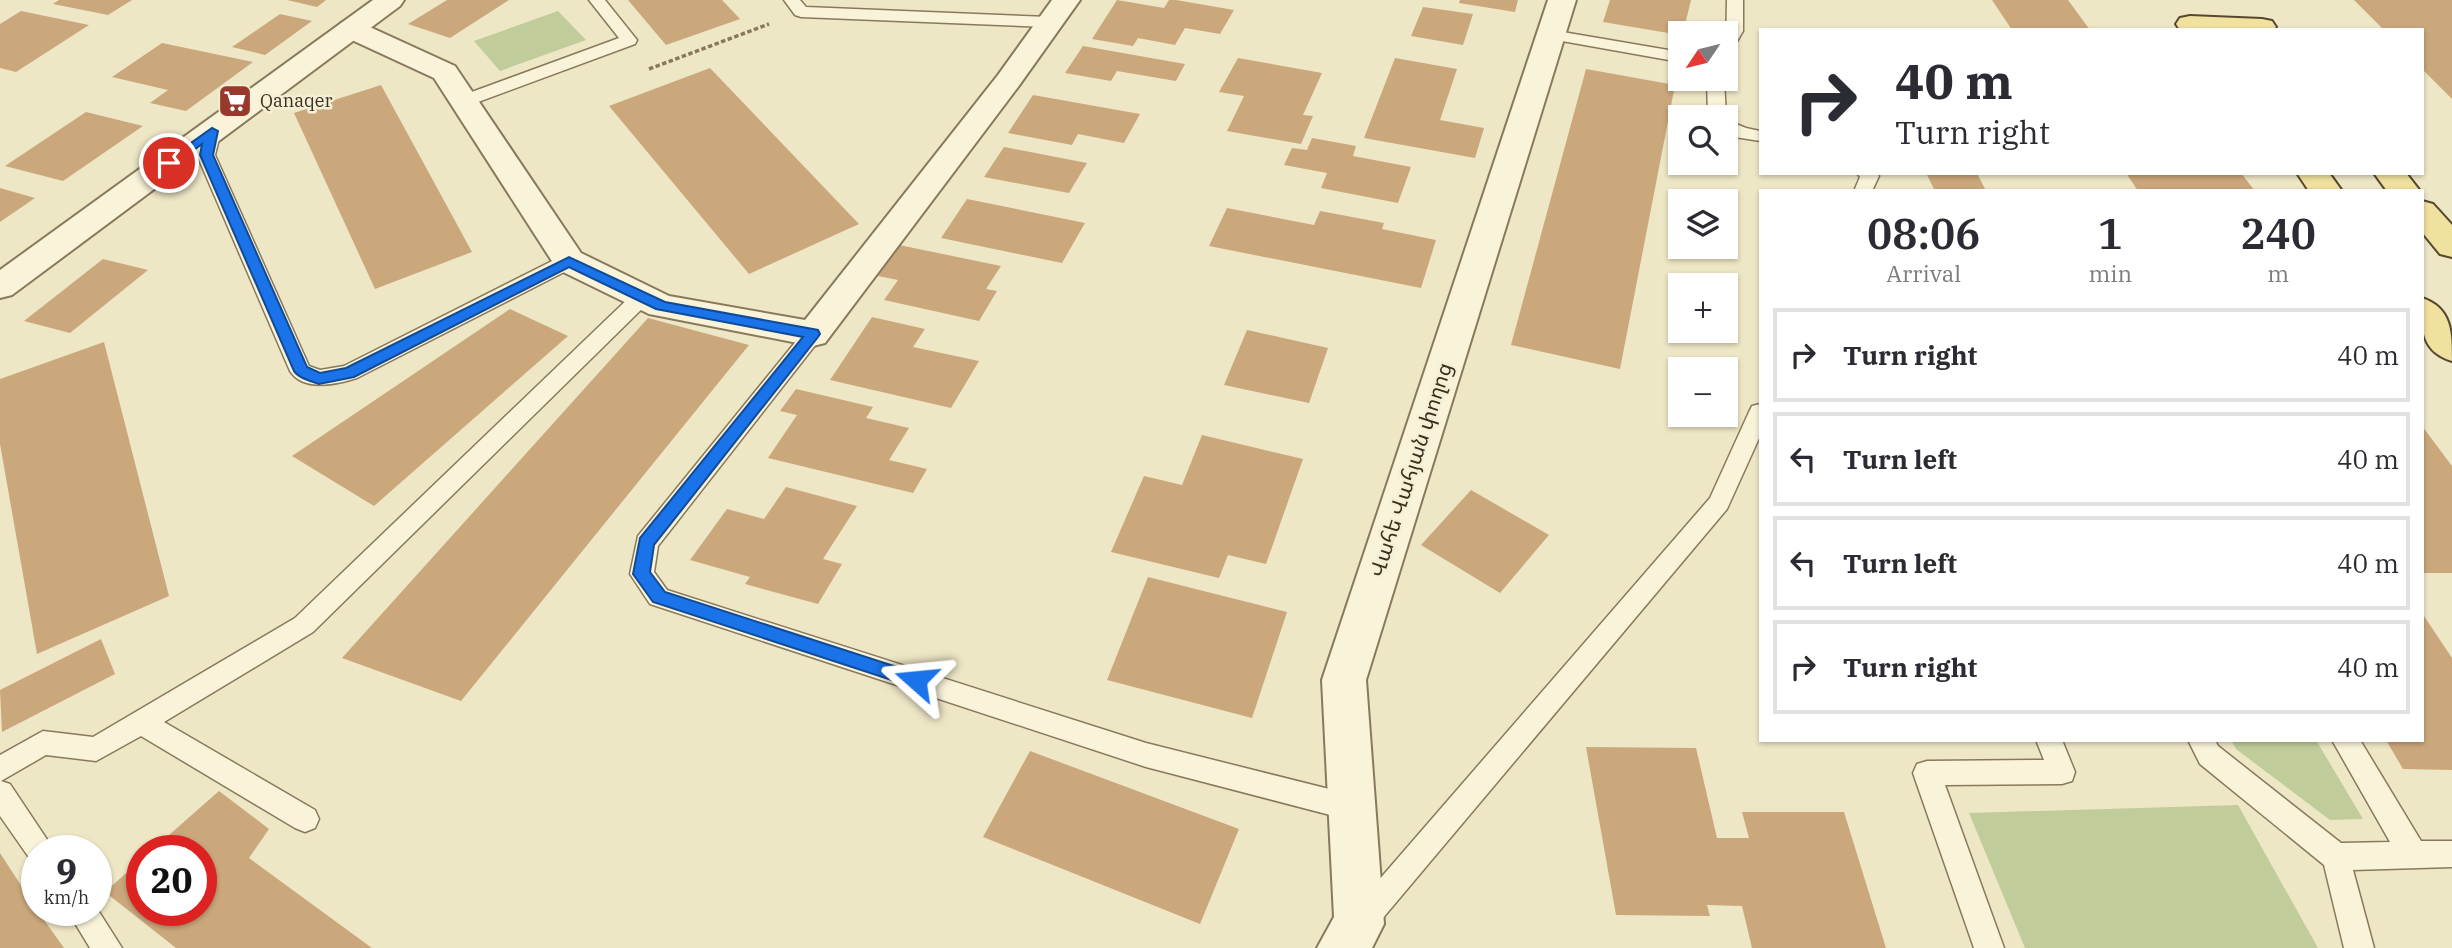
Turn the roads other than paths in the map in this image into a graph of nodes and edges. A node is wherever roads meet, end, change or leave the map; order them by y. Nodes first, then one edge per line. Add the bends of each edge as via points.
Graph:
1 (390, 0) edge
2 (597, 0) edge
3 (792, 0) edge
4 (1735, 0) edge
5 (2171, 0) edge
6 (2238, 0) edge
7 (1057, 11) edge
8 (1557, 17) edge
9 (1735, 21) edge
10 (2192, 27) edge
11 (2263, 28) edge
12 (351, 29) junction
13 (1668, 54) edge
14 (464, 101) junction
15 (212, 131) junction
16 (1738, 131) edge
17 (1759, 136) edge
18 (2314, 175) edge
19 (2391, 175) edge
20 (2324, 189) edge
21 (2402, 189) edge
22 (2424, 213) edge
23 (2452, 246) edge
24 (569, 261) junction
25 (0, 287) edge
26 (642, 297) junction
27 (2424, 313) edge
28 (813, 334) junction
29 (2452, 348) edge
30 (1759, 414) edge
31 (141, 722) junction
32 (2050, 742) edge
33 (2202, 742) edge
34 (2346, 742) edge
35 (0, 769) edge
36 (0, 793) edge
37 (1353, 808) junction
38 (305, 819) dead end
39 (29, 835) edge
40 (2452, 854) edge
41 (2414, 856) junction
42 (2336, 857) junction
43 (92, 926) edge
44 (1351, 936) edge
45 (107, 948) edge
46 (1989, 948) edge
47 (2359, 948) edge

1 - 12 street
2 - 14 lane via 629,40
3 - 7 lane via 801,12
4 - 9 lane
5 - 10 main road
6 - 11 main road
7 - 28 street
8 - 13 lane
8 - 37 street, Վահե Վահյան փողոց via 1344,680
10 - 11 main road
12 - 14 street via 445,72
12 - 15 street
14 - 24 street
15 - 24 lane via 206,155 301,371 319,378 349,373
15 - 25 street
16 - 17 lane
18 - 20 main road
19 - 21 main road
22 - 23 main road
24 - 26 street
26 - 28 street via 661,306
26 - 31 lane via 304,625
27 - 29 main road
28 - 37 lane via 646,543 642,574 659,597 1146,755
30 - 44 lane via 1718,503
31 - 35 lane via 96,749 43,743
31 - 38 lane
32 - 46 lane via 2062,772 1927,773
33 - 42 lane via 2209,755
34 - 41 lane
36 - 39 lane
37 - 44 street, Վահե Վահյան փողոց
40 - 41 lane
41 - 42 lane
42 - 47 lane
43 - 45 lane

